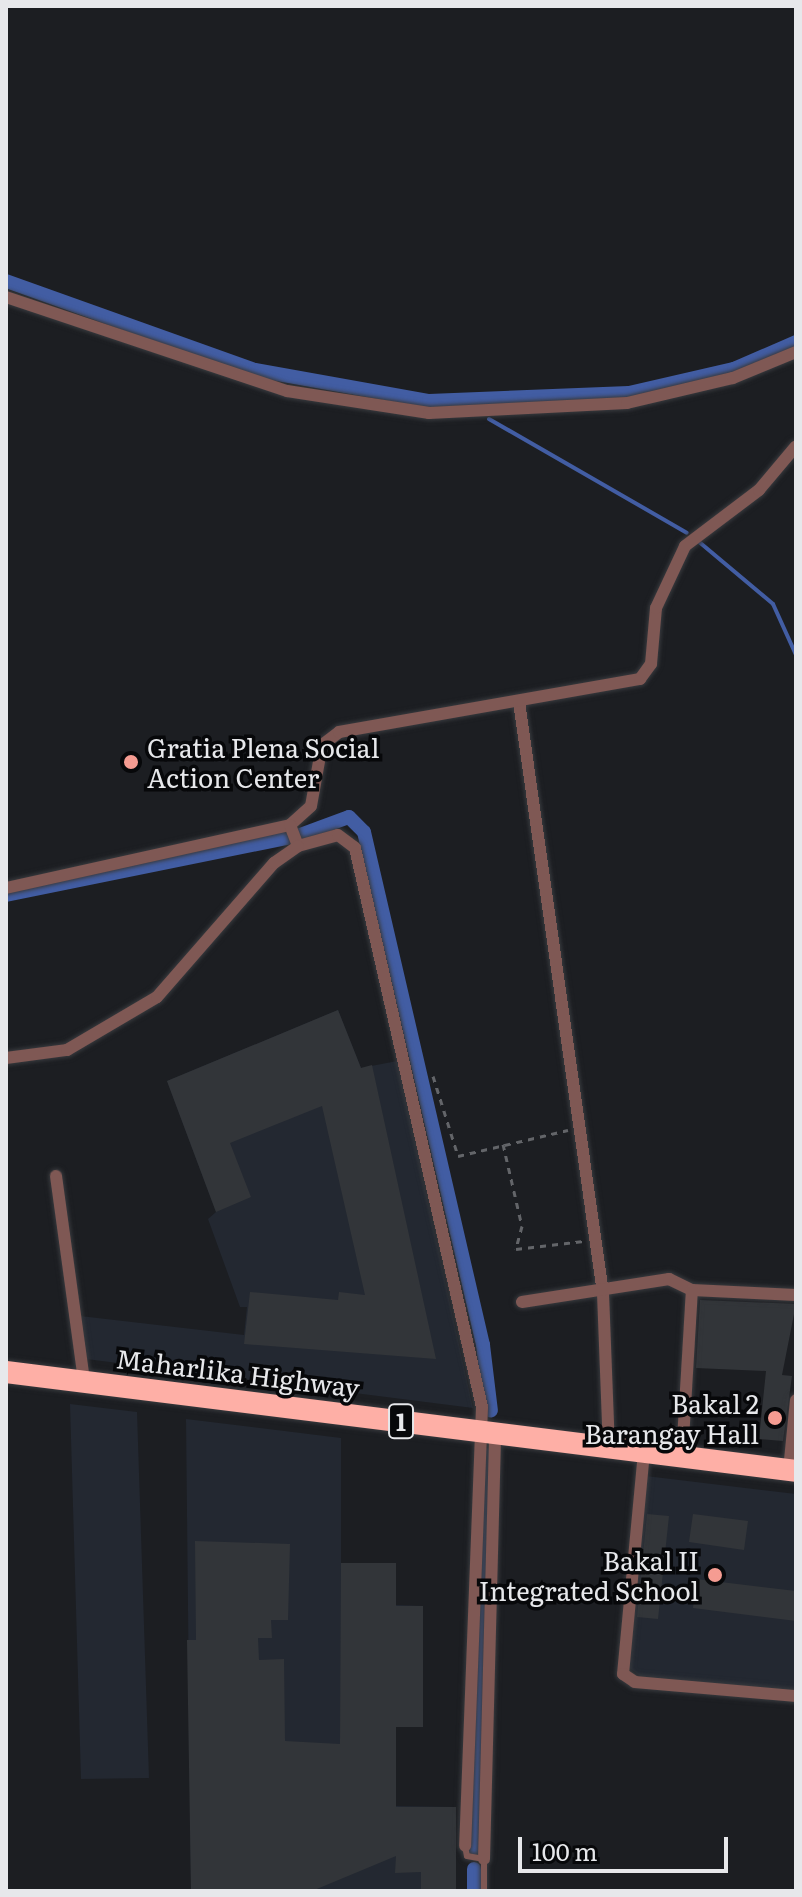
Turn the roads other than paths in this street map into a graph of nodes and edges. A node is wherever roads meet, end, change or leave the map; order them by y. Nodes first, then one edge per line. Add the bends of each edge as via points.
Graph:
1 (6, 297) edge
2 (796, 352) edge
3 (796, 446) edge
4 (519, 702) junction
5 (290, 825) junction
6 (298, 846) junction
7 (6, 888) edge
8 (6, 1058) edge
9 (56, 1176) dead end
10 (692, 1290) junction
11 (603, 1293) junction
12 (796, 1295) edge
13 (522, 1302) dead end
14 (6, 1372) edge
15 (84, 1381) junction
16 (796, 1400) edge
17 (488, 1432) junction
18 (609, 1447) junction
19 (644, 1452) junction
20 (682, 1457) junction
21 (793, 1471) edge
22 (796, 1696) edge
23 (465, 1846) joint
24 (484, 1859) junction
25 (484, 1891) edge

1 - 2 street via 275,387 429,413 627,403 733,378
3 - 4 street via 759,490 685,546 656,608 645,675 627,685
4 - 5 street via 379,720 330,735 311,806
4 - 11 street
5 - 6 street
5 - 7 street
6 - 8 street via 274,863 157,997 67,1050
6 - 17 street via 343,835 356,852
9 - 15 street
10 - 11 street via 669,1279
10 - 12 street
10 - 20 street
11 - 13 street
11 - 18 street
14 - 15 highway, Maharlika Highway / 1
15 - 17 highway, Maharlika Highway / 1
16 - 21 street
17 - 18 highway, Maharlika Highway / 1
17 - 23 street
17 - 24 street
18 - 19 highway, Maharlika Highway / 1
19 - 20 highway, Maharlika Highway / 1
19 - 22 street via 623,1674 635,1682
20 - 21 highway, Maharlika Highway / 1
23 - 24 lane via 467,1856
24 - 25 lane

